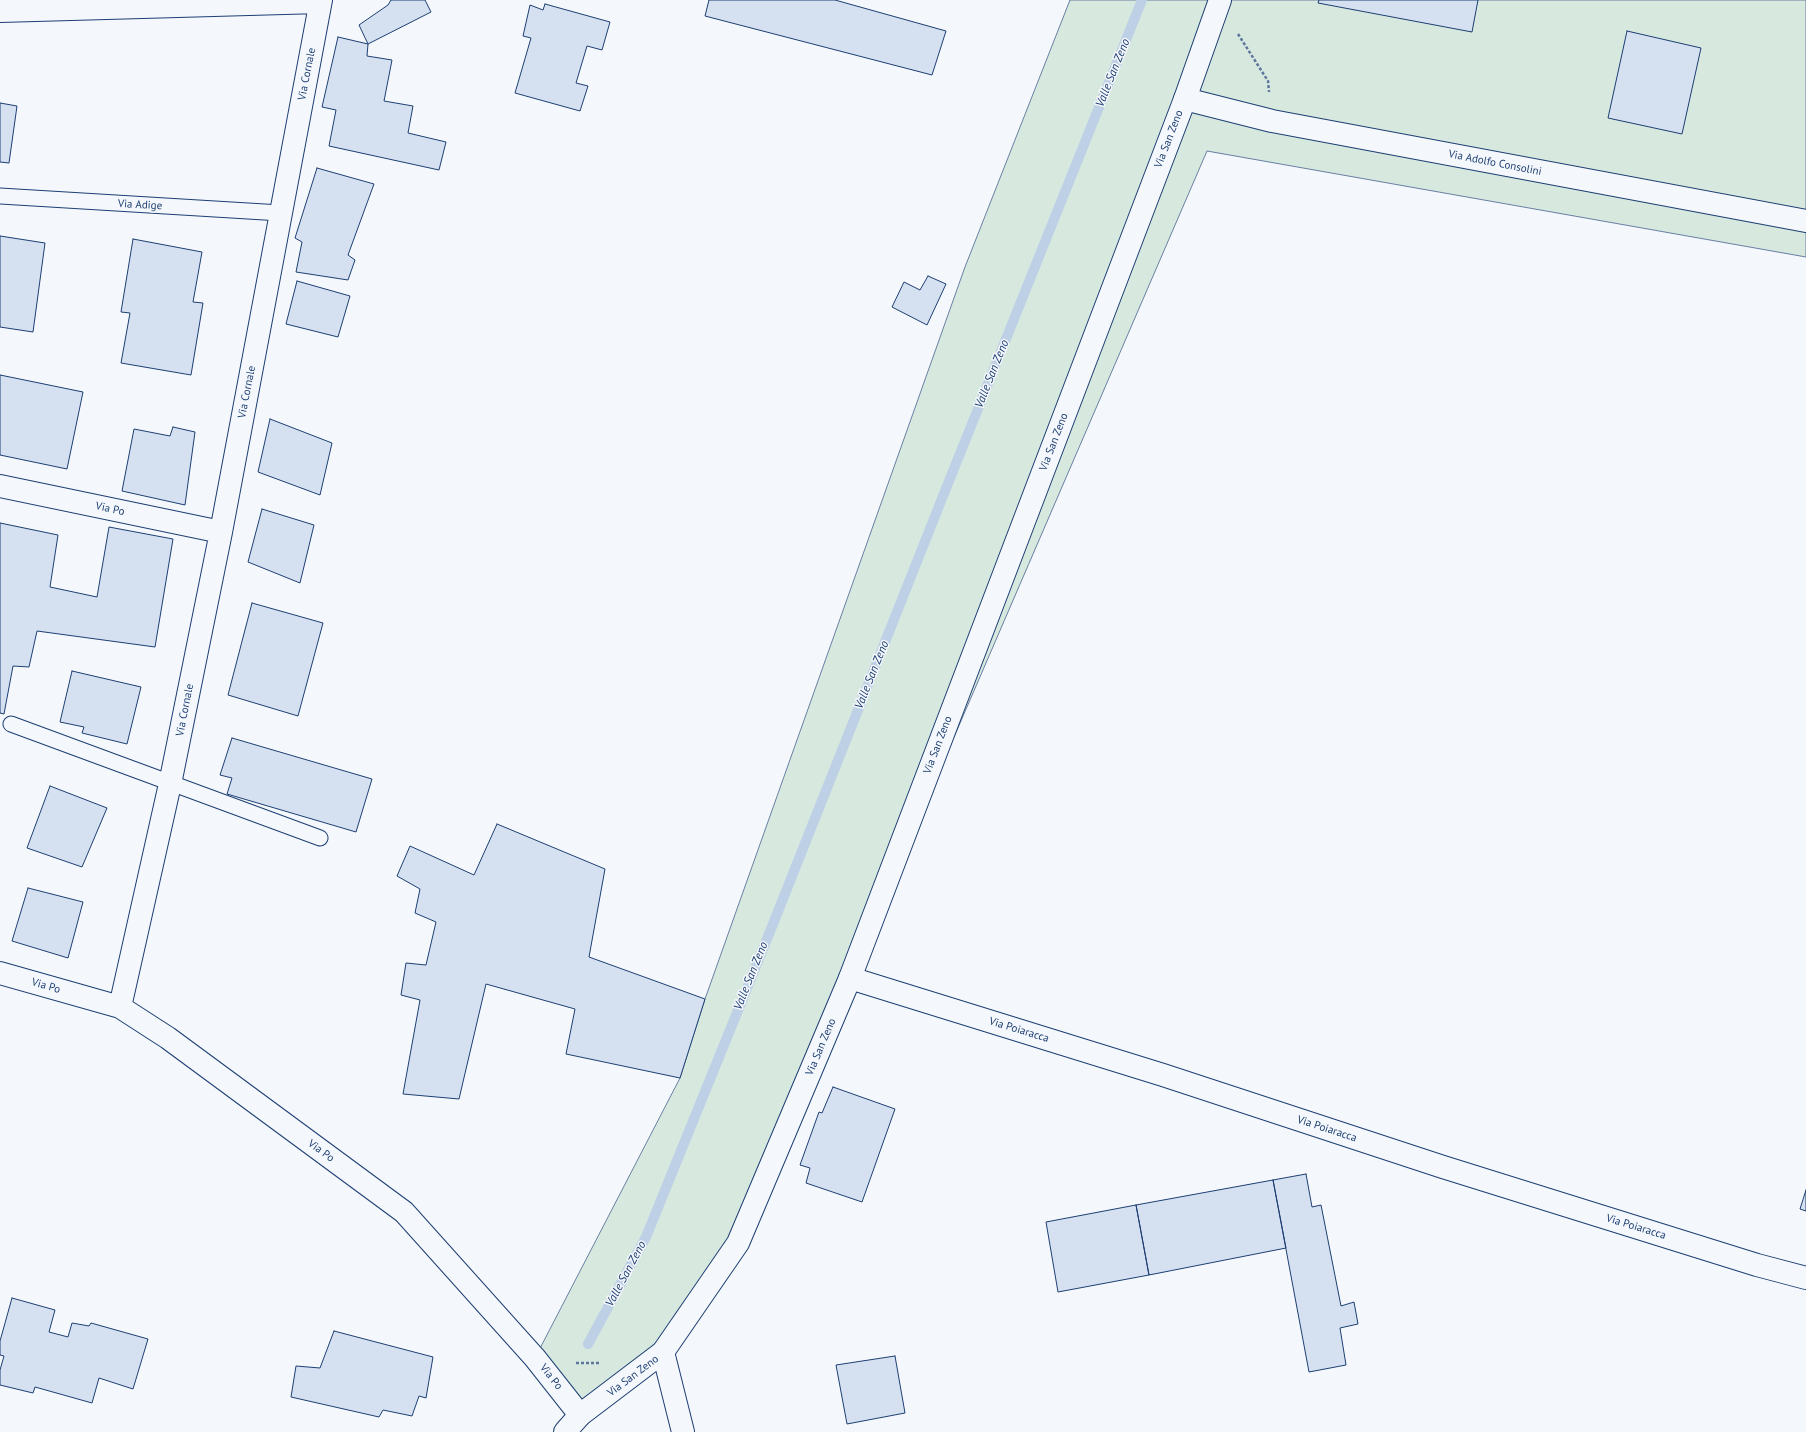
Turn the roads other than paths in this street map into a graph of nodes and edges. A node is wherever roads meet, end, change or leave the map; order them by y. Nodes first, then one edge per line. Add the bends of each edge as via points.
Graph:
1 (1220, 0) edge
2 (321, 1) edge
3 (0, 11) edge
4 (1185, 99) junction
5 (0, 196) edge
6 (281, 213) junction
7 (1806, 221) edge
8 (0, 486) edge
9 (221, 532) junction
10 (11, 724) dead end
11 (170, 784) junction
12 (320, 838) dead end
13 (0, 973) edge
14 (850, 978) junction
15 (120, 1007) junction
16 (1806, 1278) edge
17 (663, 1352) junction
18 (580, 1415) junction
19 (565, 1432) edge
20 (683, 1432) edge

1 - 4 street, Via San Zeno
2 - 3 street
2 - 6 street, Via Cornale
4 - 7 street, Via Adolfo Consolini via 1272,121
4 - 14 street, Via San Zeno
5 - 6 lane, Via Adige
6 - 9 street, Via Cornale
8 - 9 street, Via Po
9 - 11 street, Via Cornale
10 - 11 lane
11 - 12 lane
11 - 15 street, Via Cornale
13 - 15 street, Via Po
14 - 16 street, Via Poiaracca via 1163,1075 1450,1169
14 - 17 street, Via San Zeno via 738,1243
15 - 18 street, Via Po via 168,1038 404,1212 535,1358
17 - 18 street, Via San Zeno
17 - 20 street
18 - 19 street, Via San Zeno

